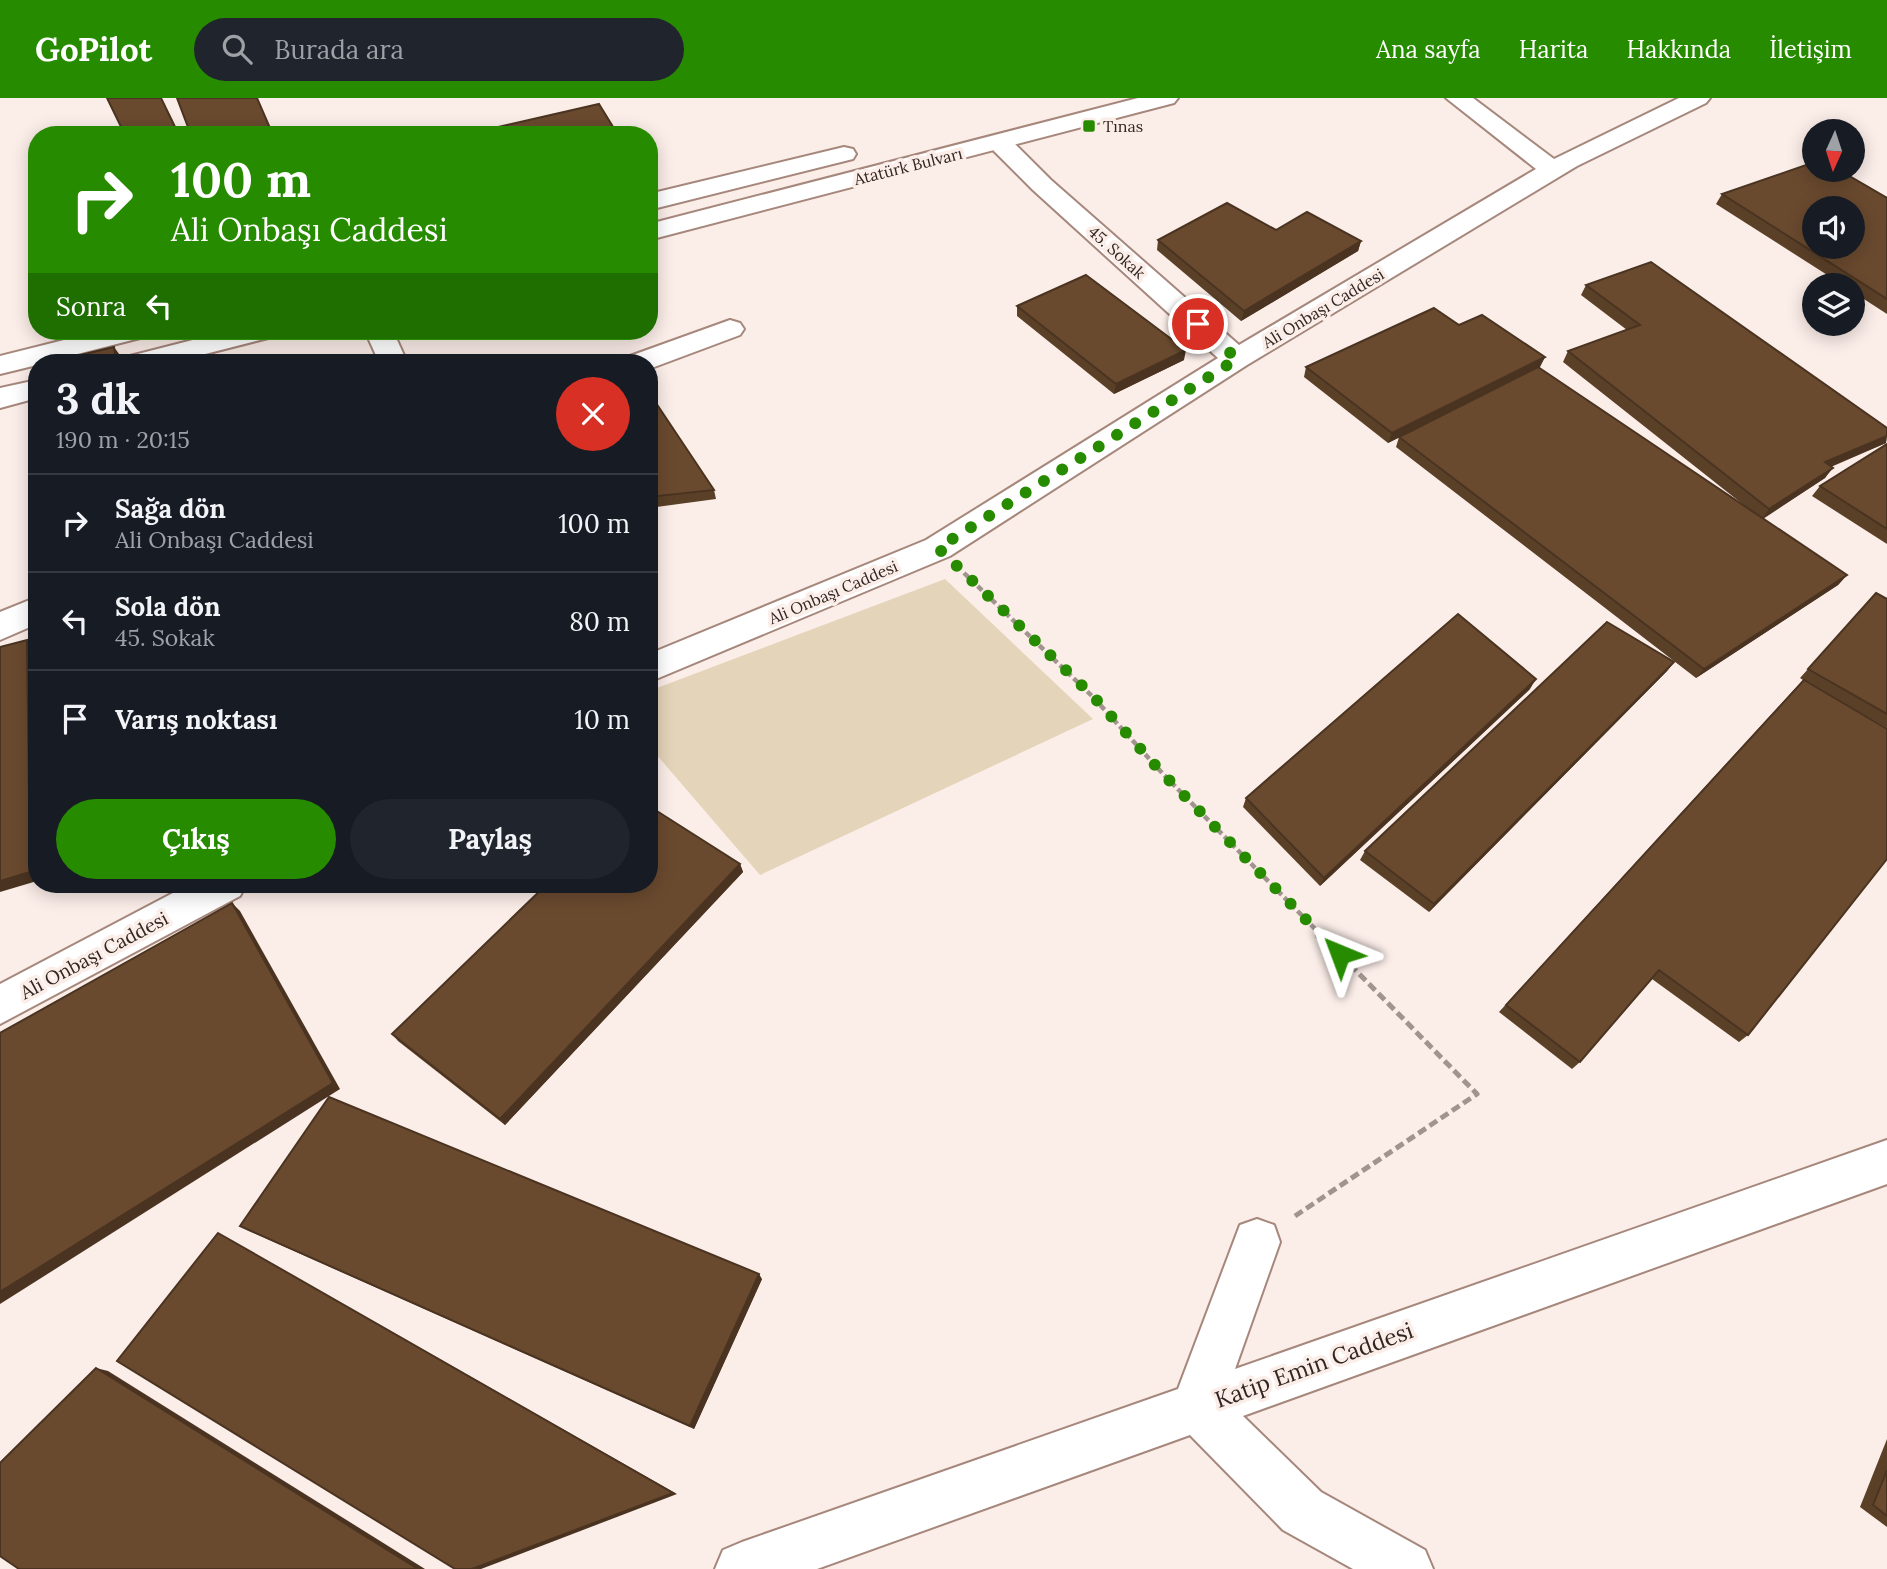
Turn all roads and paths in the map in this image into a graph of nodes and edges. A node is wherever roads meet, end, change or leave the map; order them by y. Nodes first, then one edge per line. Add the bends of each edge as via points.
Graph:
1 (1074, 98) edge
2 (1166, 98) edge
3 (1458, 98) edge
4 (1698, 98) edge
5 (1048, 104) dead end
6 (999, 142) junction
7 (862, 150) dead end
8 (1553, 170) junction
9 (658, 200) edge
10 (658, 230) edge
11 (730, 329) dead end
12 (99, 340) edge
13 (227, 340) edge
14 (43, 354) edge
15 (171, 354) edge
16 (658, 355) edge
17 (28, 358) edge
18 (1237, 359) junction
19 (0, 365) edge
20 (28, 391) edge
21 (0, 398) edge
22 (938, 548) junction
23 (28, 613) edge
24 (0, 627) edge
25 (658, 665) edge
26 (209, 893) edge
27 (0, 1006) edge
28 (1887, 1162) edge
29 (1257, 1242) joint
30 (1197, 1406) junction
31 (742, 1569) edge
32 (1406, 1569) edge

1 - 5 street
2 - 6 street, Atatürk Bulvarı
3 - 8 street
4 - 8 street, Ali Onbaşı Caddesi
6 - 10 street, Atatürk Bulvarı
6 - 18 street, 45. Sokak
7 - 9 street, Atatürk Bulvarı
8 - 18 street, Ali Onbaşı Caddesi
11 - 16 street
12 - 14 street
13 - 15 street
17 - 19 street
18 - 22 street, Ali Onbaşı Caddesi
20 - 21 street
22 - 25 street, Ali Onbaşı Caddesi
22 - 29 path via 1093,696 1164,775 1477,1094
23 - 24 street
26 - 27 street, Ali Onbaşı Caddesi
28 - 30 street, Katip Emin Caddesi
29 - 30 street
30 - 31 street, Katip Emin Caddesi
30 - 32 street via 1302,1511

